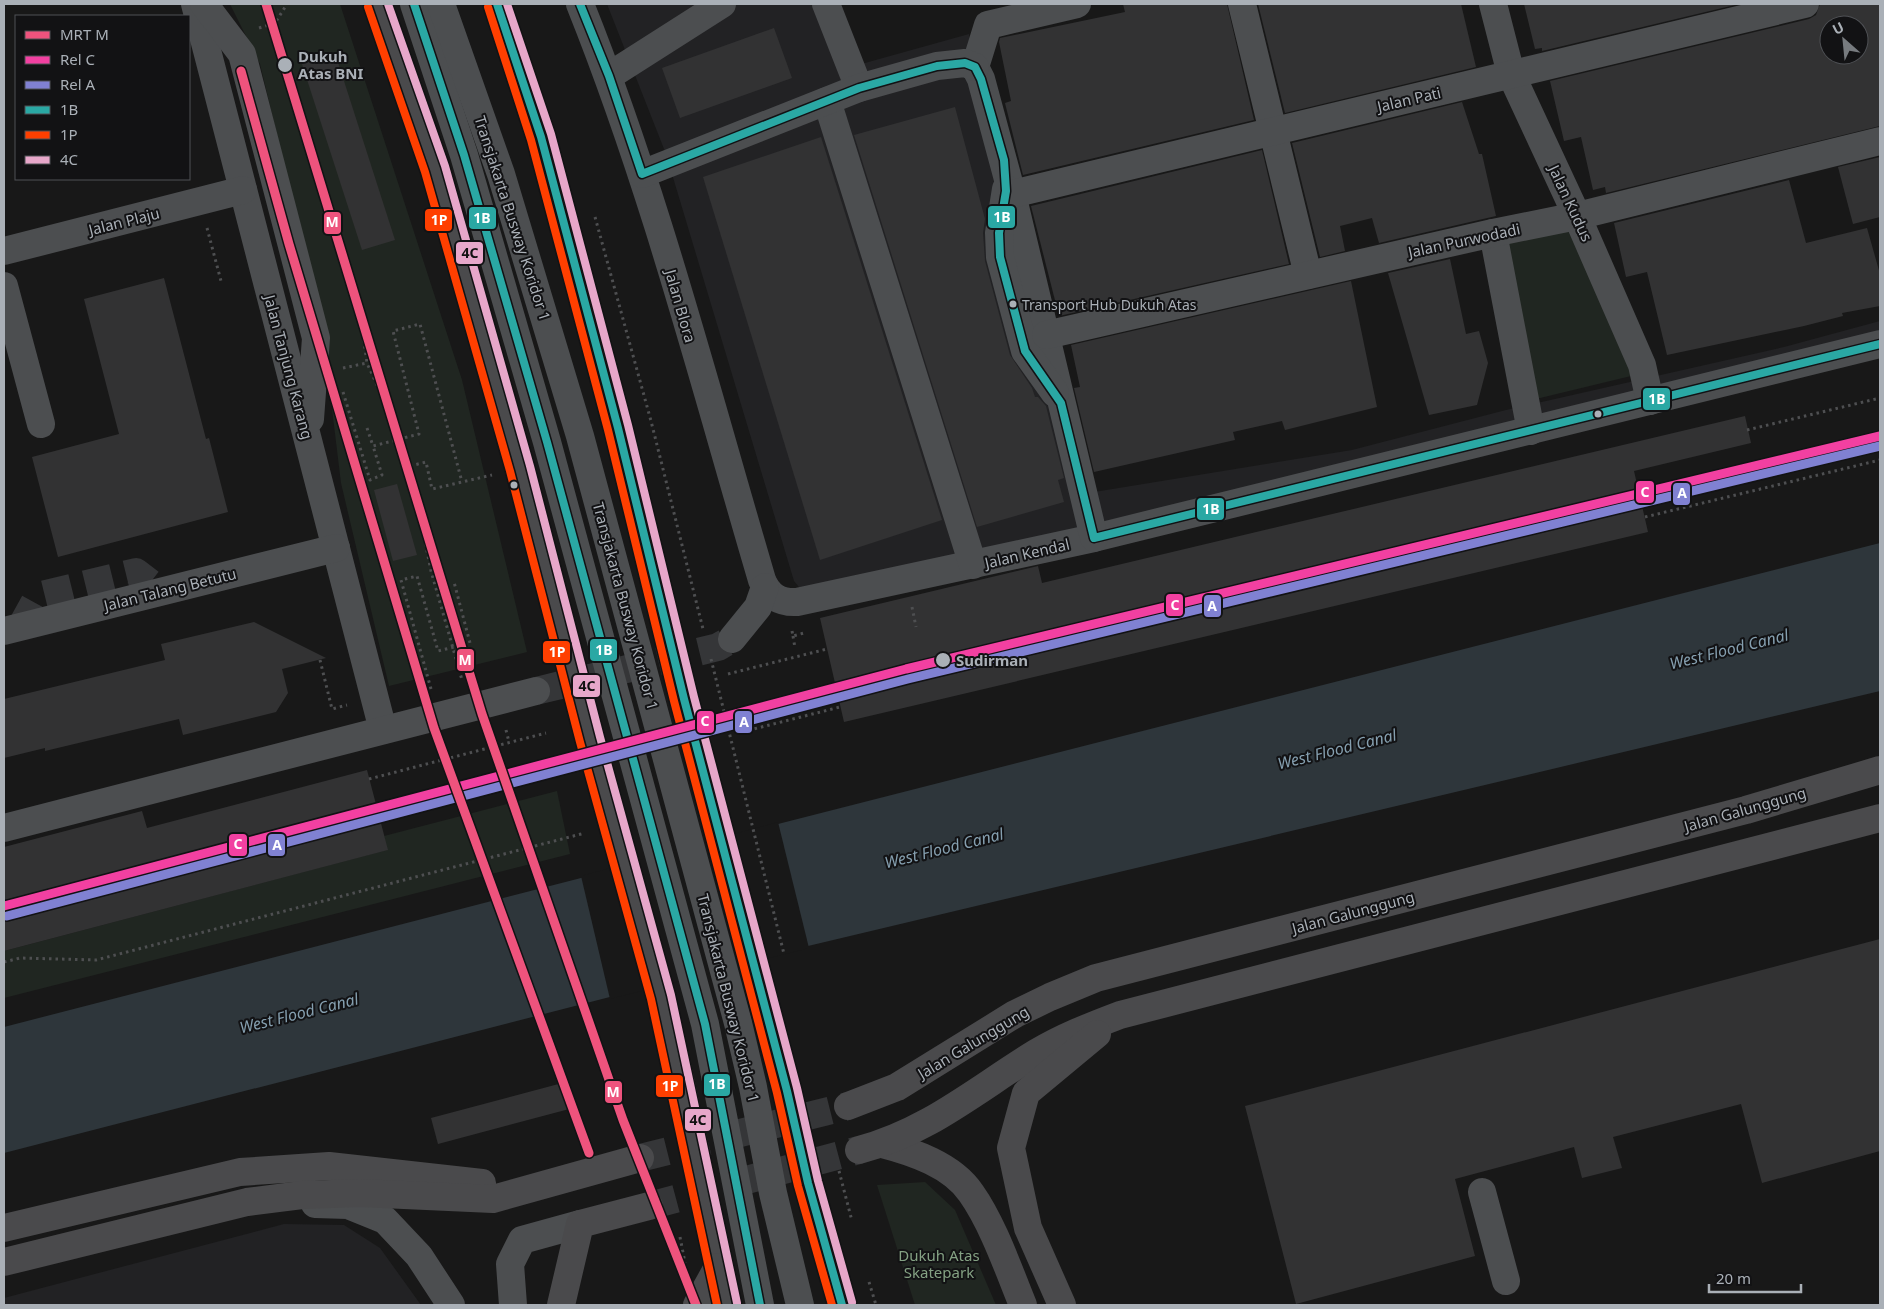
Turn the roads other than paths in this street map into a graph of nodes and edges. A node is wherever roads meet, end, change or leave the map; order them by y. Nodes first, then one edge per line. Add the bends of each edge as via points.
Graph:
1 (195, 4) edge
2 (204, 4) edge
3 (377, 4) edge
4 (414, 4) edge
5 (441, 4) edge
6 (497, 4) edge
7 (580, 4) edge
8 (722, 4) edge
9 (826, 4) edge
10 (1077, 4) edge
11 (1242, 4) edge
12 (1494, 4) edge
13 (1805, 4) edge
14 (975, 67) junction
15 (1512, 74) junction
16 (609, 76) junction
17 (860, 88) junction
18 (827, 101) junction
19 (1273, 132) junction
20 (1880, 141) edge
21 (1004, 160) junction
22 (642, 174) junction
23 (244, 190) junction
24 (1012, 194) junction
25 (1577, 216) junction
26 (1493, 233) junction
27 (4, 251) edge
28 (1308, 275) junction
29 (4, 286) edge
30 (1046, 335) junction
31 (1880, 344) edge
32 (1650, 401) junction
33 (1061, 404) junction
34 (41, 424) dead end
35 (1532, 431) junction
36 (309, 443) junction
37 (1094, 538) junction
38 (336, 548) junction
39 (972, 566) junction
40 (774, 594) junction
41 (4, 631) edge
42 (720, 644) tunnel mouth
43 (536, 690) tunnel mouth
44 (383, 730) junction
45 (1880, 770) edge
46 (171, 787) junction
47 (1879, 818) edge
48 (4, 828) edge
49 (4, 842) edge
50 (1120, 1015) junction
51 (848, 1106) tunnel mouth
52 (640, 1158) tunnel mouth
53 (185, 1185) junction
54 (526, 1191) junction
55 (1482, 1192) dead end
56 (247, 1202) junction
57 (649, 1206) tunnel mouth
58 (580, 1224) junction
59 (4, 1228) edge
60 (4, 1262) edge
61 (718, 1267) junction
62 (1506, 1281) dead end
63 (451, 1305) edge
64 (514, 1305) edge
65 (561, 1305) edge
66 (697, 1305) edge
67 (727, 1305) edge
68 (760, 1305) edge
69 (800, 1305) edge
70 (842, 1305) edge
71 (1023, 1305) edge
72 (1062, 1305) edge

1 - 23 street, Jalan Tanjung Karang
2 - 36 street via 242,54 316,338
3 - 61 main road via 435,170 520,468 661,997
4 - 68 street, Transjakarta Busway Koridor 1 via 464,155 547,442 705,1024
5 - 69 street, Transjakarta Busway Koridor 1 via 501,174 580,436 738,1022
6 - 70 main road via 548,166 618,428 684,699
7 - 16 street, Jalan Blora
8 - 16 street
9 - 17 street
10 - 14 street via 988,25
11 - 19 street
12 - 15 street, Jalan Kudus
13 - 15 street, Jalan Pati
14 - 17 street via 965,63 937,66
14 - 21 street
15 - 19 street, Jalan Pati
15 - 25 street, Jalan Kudus
16 - 22 street, Jalan Blora
17 - 18 street
18 - 22 street
18 - 39 street
19 - 24 street, Jalan Pati
19 - 28 street
20 - 25 street, Jalan Purwodadi
21 - 24 street
21 - 33 street via 1006,191 999,233 1000,257 1025,351
22 - 40 street, Jalan Blora
23 - 27 street, Jalan Plaju
23 - 36 street, Jalan Tanjung Karang
24 - 30 street
25 - 26 street, Jalan Purwodadi
25 - 32 street, Jalan Kudus via 1642,364
26 - 28 street, Jalan Purwodadi
26 - 35 street
28 - 30 street, Jalan Purwodadi
29 - 34 street
30 - 33 street
31 - 32 street, Jalan Kendal
32 - 35 street, Jalan Kendal
33 - 37 street
35 - 37 street, Jalan Kendal
36 - 38 street, Jalan Tanjung Karang
37 - 39 street, Jalan Kendal
38 - 41 street, Jalan Talang Betutu
38 - 44 street, Jalan Tanjung Karang
39 - 40 street, Jalan Kendal via 797,602
40 - 42 street
43 - 44 street
44 - 46 street
45 - 51 main road, Jalan Galunggung via 1746,810 1096,978 1016,1014 896,1087
46 - 48 street
46 - 49 street via 129,810
47 - 50 main road
50 - 71 main road via 1079,1030 1036,1053 925,1126 870,1147 906,1150 928,1160 952,1175 971,1193 996,1240
50 - 72 main road via 1026,1093 1011,1148 1028,1228
52 - 54 main road
53 - 54 main road via 240,1172 329,1166 485,1183
53 - 56 street
53 - 59 main road
54 - 56 main road via 493,1200 360,1193 302,1195
55 - 62 street
56 - 60 main road
56 - 63 street via 348,1206 386,1220 419,1256
57 - 58 main road
58 - 64 street via 522,1240 510,1264
58 - 65 main road
61 - 66 main road
61 - 67 main road

